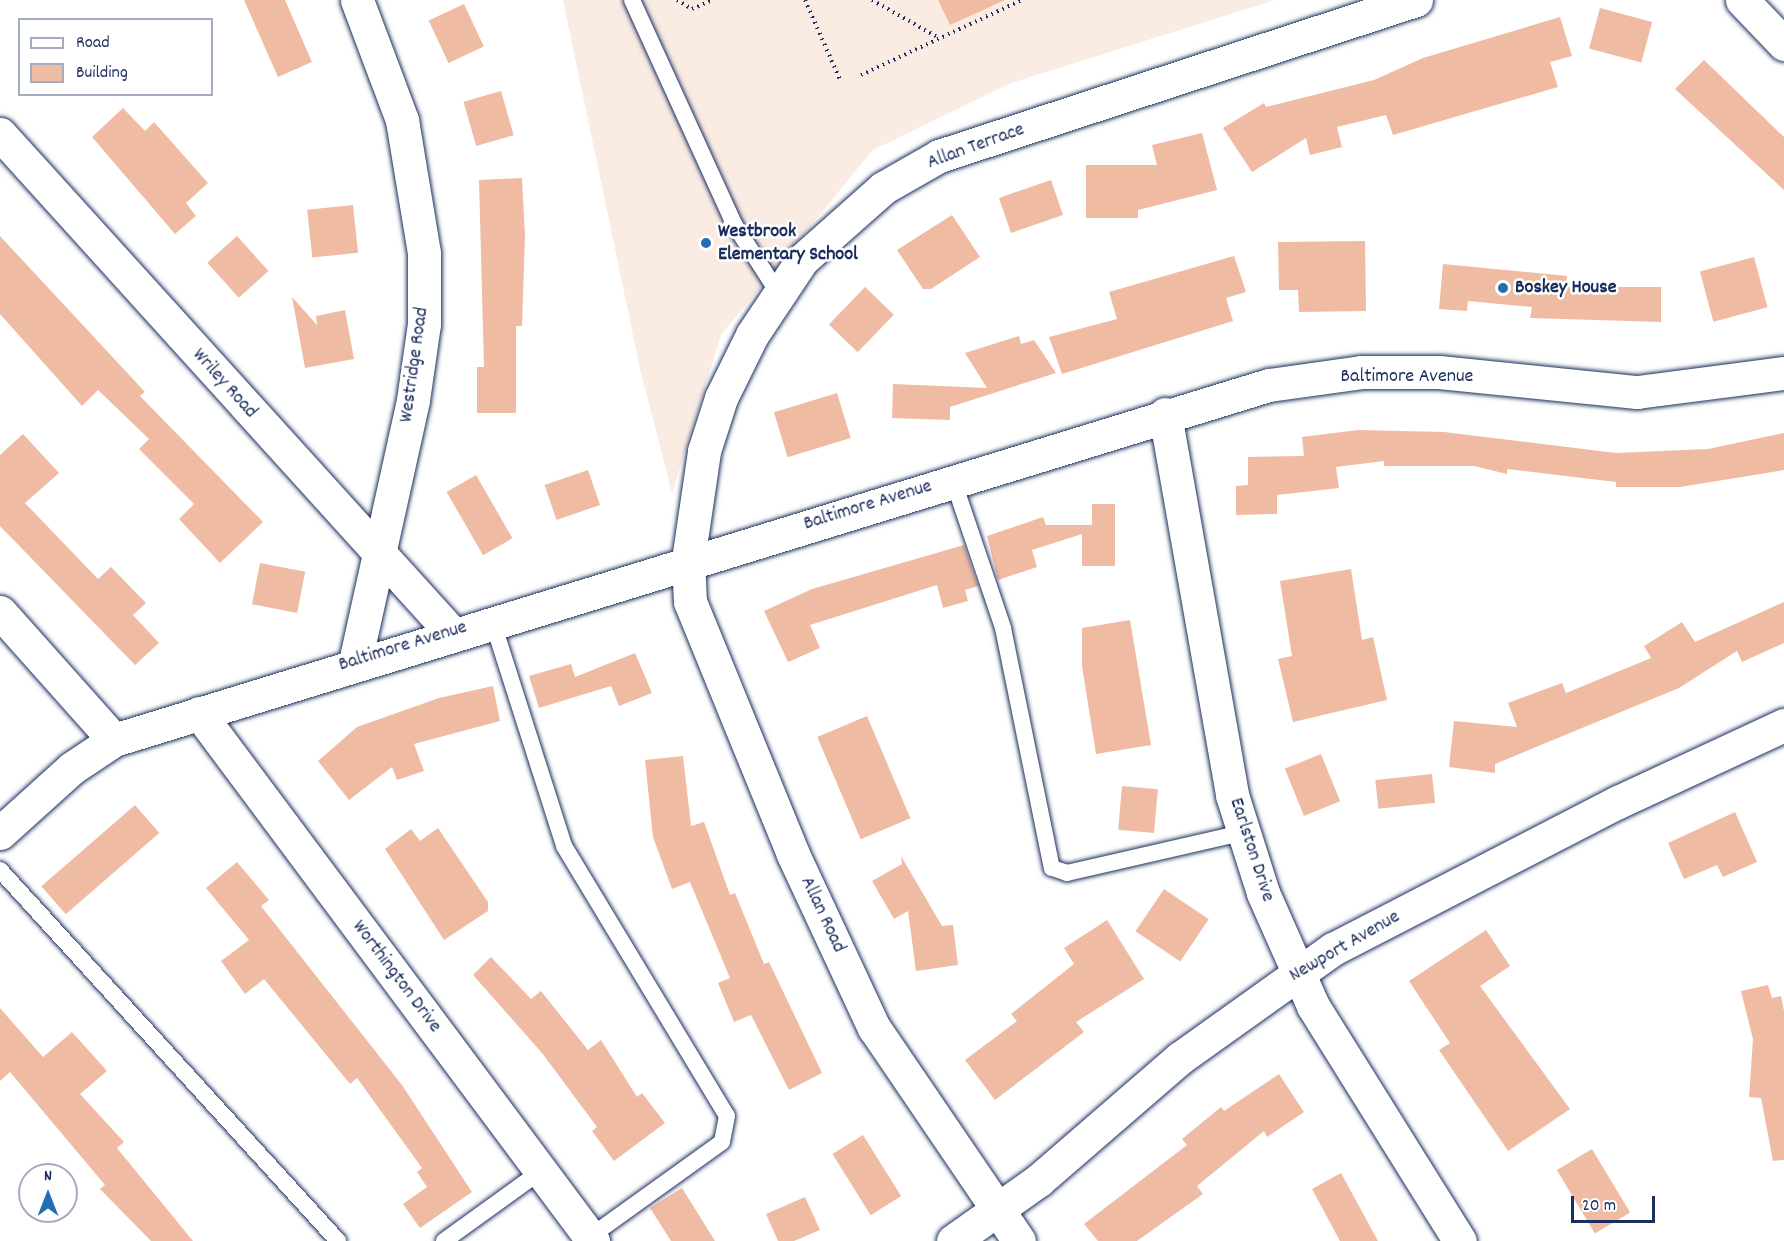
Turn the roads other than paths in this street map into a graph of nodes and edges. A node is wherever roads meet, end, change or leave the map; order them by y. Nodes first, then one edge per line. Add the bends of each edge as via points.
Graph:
1 (357, 0) edge
2 (632, 0) edge
3 (1416, 0) edge
4 (1742, 0) edge
5 (1784, 44) edge
6 (0, 134) edge
7 (779, 294) junction
8 (1784, 373) edge
9 (1165, 414) junction
10 (953, 480) junction
11 (378, 549) junction
12 (688, 560) junction
13 (0, 612) edge
14 (492, 620) junction
15 (451, 632) junction
16 (354, 662) junction
17 (199, 713) junction
18 (1784, 726) edge
19 (114, 740) junction
20 (0, 833) edge
21 (1242, 833) junction
22 (0, 870) edge
23 (1298, 972) junction
24 (541, 1171) junction
25 (998, 1212) junction
26 (592, 1239) edge
27 (338, 1241) edge
28 (444, 1241) edge
29 (952, 1241) edge
30 (1019, 1241) edge
31 (1460, 1241) edge

1 - 11 street, Westridge Road via 402,120 424,253 424,324 414,400
2 - 7 lane via 734,224
3 - 7 street, Allan Terrace via 939,156 883,188 802,260
4 - 5 street
6 - 11 street, Wriley Road
7 - 12 street, Allan Terrace via 721,398 704,451
8 - 9 street, Baltimore Avenue via 1637,392 1439,372 1361,372 1269,385
9 - 10 street, Baltimore Avenue
9 - 21 street, Earlston Drive
10 - 12 street, Baltimore Avenue
10 - 21 lane via 1003,628 1052,868 1067,873
11 - 15 street, Wriley Road
11 - 16 street, Westridge Road
12 - 14 street, Baltimore Avenue
12 - 25 street, Allan Road via 694,613 793,854 874,1028
13 - 19 street
14 - 15 street, Baltimore Avenue
14 - 26 lane via 564,846 728,1116 722,1142
15 - 16 street, Baltimore Avenue
16 - 17 street, Baltimore Avenue
17 - 19 street, Baltimore Avenue
17 - 24 street, Worthington Drive
18 - 23 street, Newport Avenue via 1607,808
19 - 20 street, Baltimore Avenue via 72,768
21 - 23 street, Earlston Drive
22 - 27 lane
23 - 25 street, Newport Avenue via 1180,1058
23 - 31 street, Earlston Drive
24 - 26 street, Worthington Drive
24 - 28 lane
25 - 29 street, Newport Avenue
25 - 30 street, Allan Road

